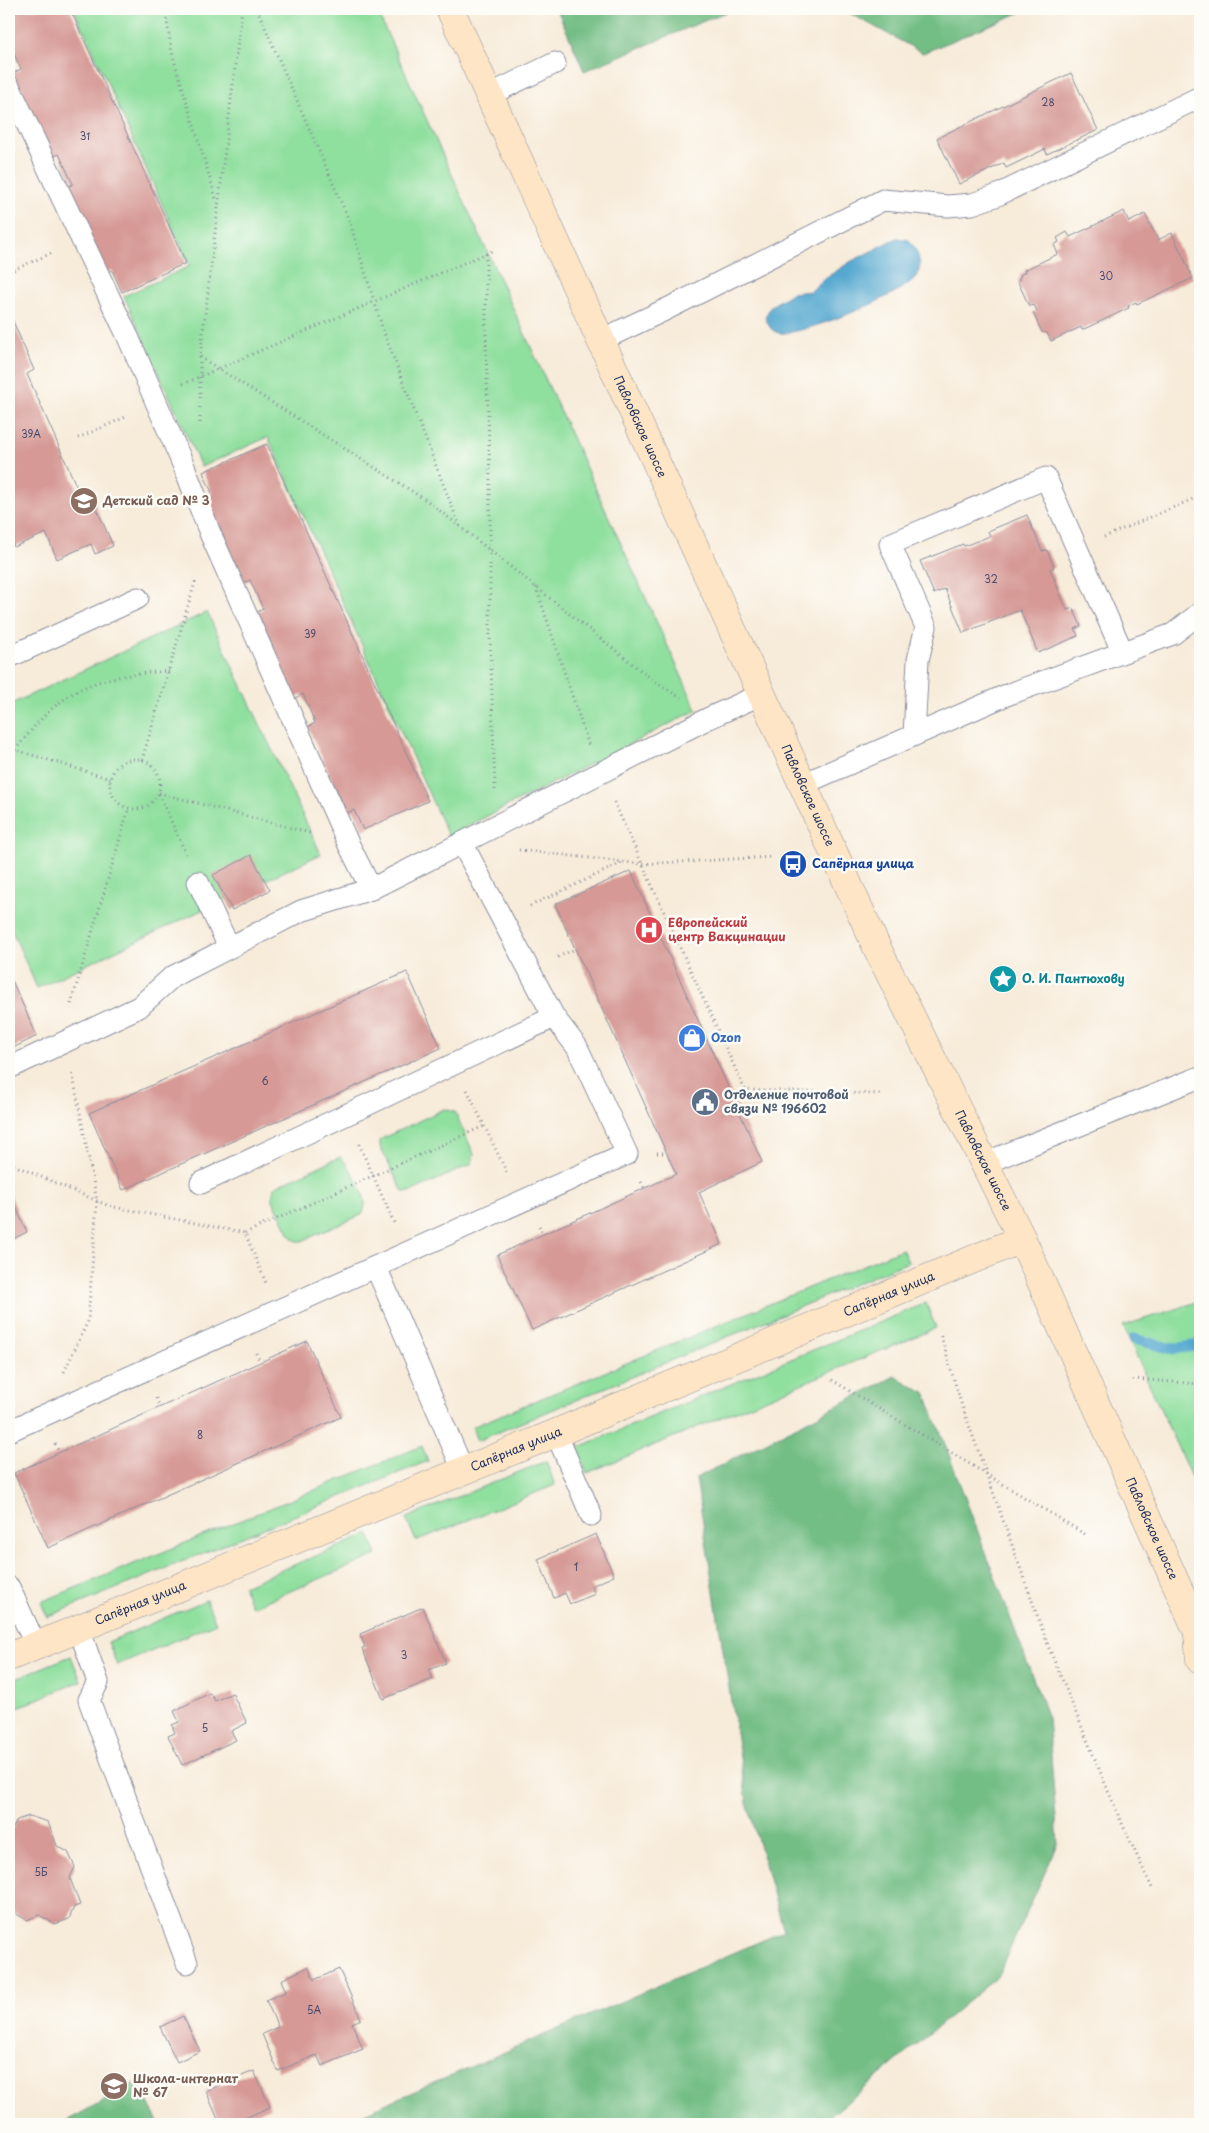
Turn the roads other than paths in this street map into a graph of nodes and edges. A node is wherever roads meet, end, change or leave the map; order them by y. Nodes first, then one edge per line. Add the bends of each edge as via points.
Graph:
1 (450, 9) edge
2 (555, 63) dead end
3 (9, 86) edge
4 (489, 94) junction
5 (1200, 97) edge
6 (601, 340) junction
7 (138, 598) dead end
8 (1200, 614) edge
9 (1122, 651) junction
10 (9, 657) edge
11 (762, 694) junction
12 (914, 736) junction
13 (804, 784) junction
14 (462, 843) junction
15 (198, 882) road end
16 (371, 890) junction
17 (229, 947) junction
18 (554, 1017) junction
19 (9, 1068) edge
20 (1200, 1077) edge
21 (985, 1164) junction
22 (201, 1183) dead end
23 (1022, 1238) junction
24 (376, 1267) junction
25 (9, 1432) edge
26 (556, 1433) junction
27 (463, 1470) junction
28 (591, 1515) dead end
29 (9, 1587) edge
30 (79, 1629) junction
31 (1199, 1643) edge
32 (36, 1646) junction
33 (9, 1657) edge
34 (187, 1963) dead end

1 - 4 main road, Павловское шоссе
2 - 4 lane
3 - 16 lane via 128,337 186,469 210,533
4 - 6 main road, Павловское шоссе
5 - 6 lane via 998,195 972,204 948,206 883,200
6 - 11 main road, Павловское шоссе
7 - 10 lane
8 - 9 lane via 1173,634
9 - 12 lane via 1004,696
9 - 12 lane via 1046,478 890,544 926,627 918,660
11 - 13 main road, Павловское шоссе
11 - 14 lane
12 - 13 lane
13 - 21 main road, Павловское шоссе via 878,950
14 - 16 lane
14 - 18 lane
15 - 17 lane
16 - 17 lane via 301,911
17 - 19 lane via 172,977 139,1007
18 - 22 lane
18 - 24 lane via 578,1047 627,1154
20 - 21 lane
21 - 23 main road, Павловское шоссе
23 - 26 main road, Сапёрная улица
23 - 31 main road, Павловское шоссе
24 - 25 lane
24 - 27 lane
26 - 27 main road, Сапёрная улица
26 - 28 lane
27 - 30 main road, Сапёрная улица
29 - 32 lane
30 - 32 main road, Сапёрная улица
30 - 34 lane via 98,1682 89,1700
32 - 33 main road, Сапёрная улица

